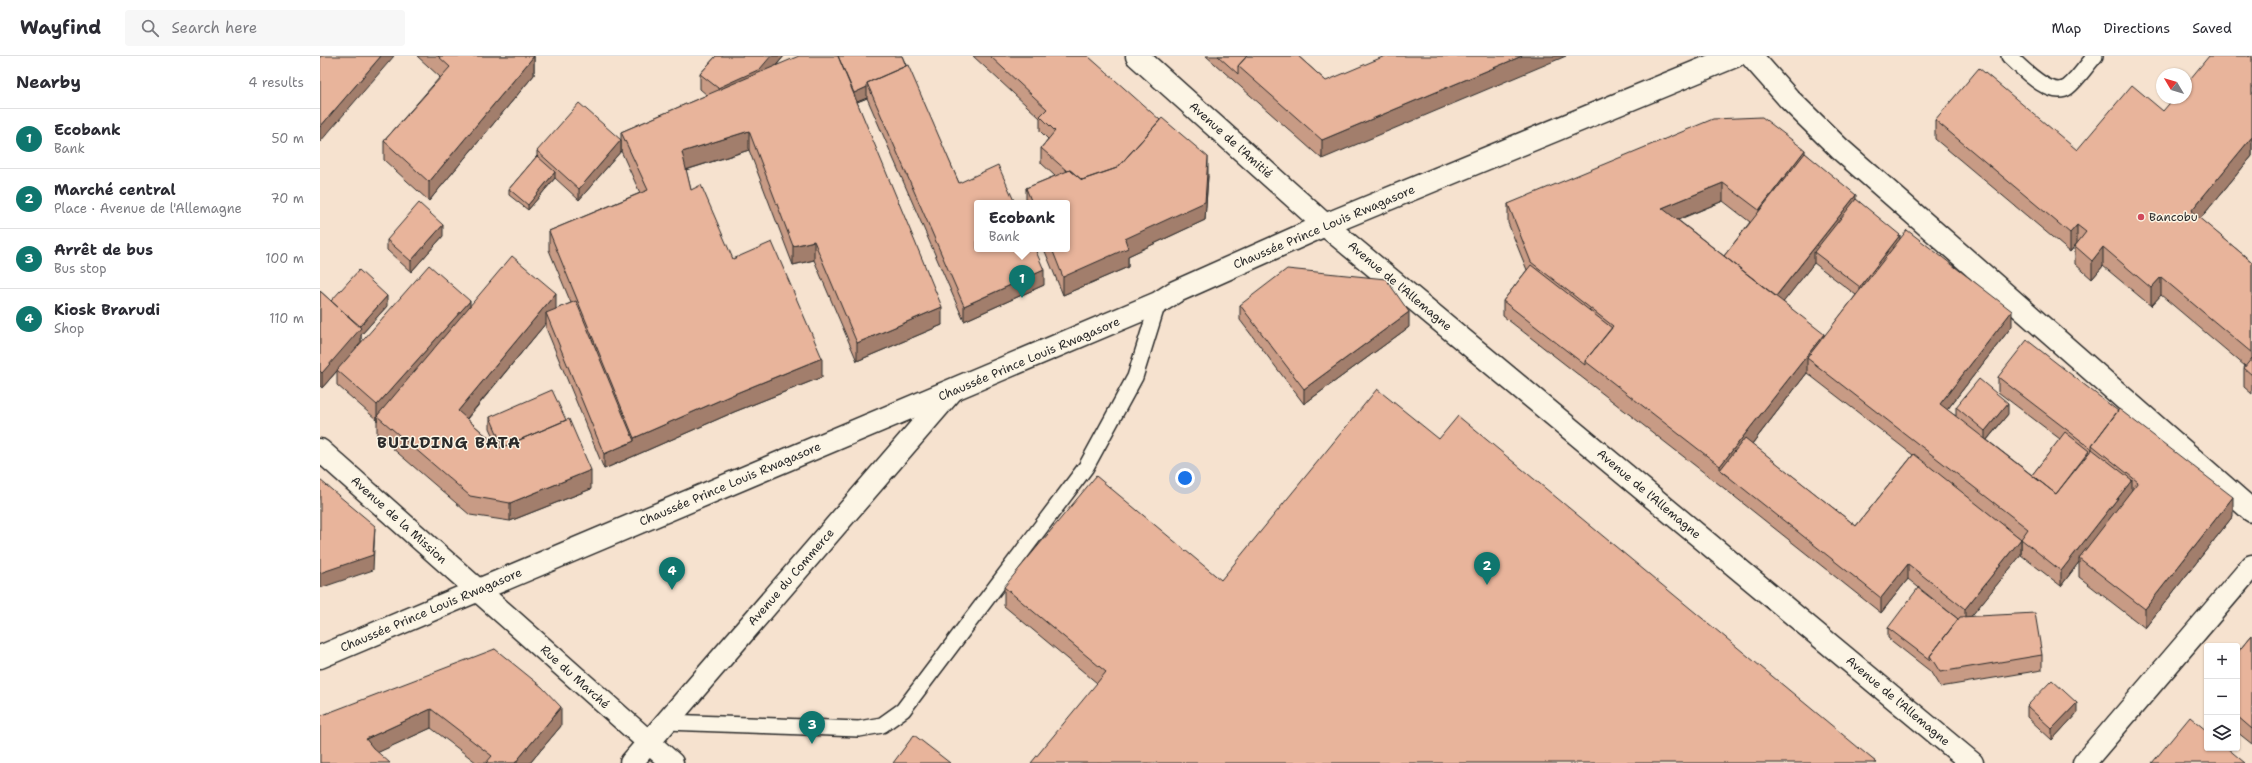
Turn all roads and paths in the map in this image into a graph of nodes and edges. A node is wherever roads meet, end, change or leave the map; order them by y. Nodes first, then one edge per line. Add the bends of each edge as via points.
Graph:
1 (1137, 56) edge
2 (1735, 56) edge
3 (1751, 56) edge
4 (2009, 56) edge
5 (2095, 56) edge
6 (1325, 224) junction
7 (1158, 303) junction
8 (951, 392) junction
9 (320, 450) edge
10 (2252, 511) edge
11 (2252, 566) edge
12 (478, 590) junction
13 (320, 657) edge
14 (666, 722) junction
15 (648, 743) junction
16 (631, 763) edge
17 (672, 763) edge
18 (1972, 763) edge
19 (2084, 763) edge

1 - 6 street, Avenue de l'Amitié
2 - 6 street, Chaussée Prince Louis Rwagasore
3 - 10 street via 1790,100 1840,149
4 - 5 lane via 2046,87 2057,90 2067,88
6 - 7 street, Chaussée Prince Louis Rwagasore via 1175,292
6 - 18 street, Avenue de l'Allemagne
7 - 8 street, Chaussée Prince Louis Rwagasore
7 - 14 lane via 1135,377 1086,467 903,710 882,725 859,729
8 - 12 street, Chaussée Prince Louis Rwagasore
8 - 14 street, Avenue du Commerce
9 - 12 street, Avenue de la Mission
11 - 19 street
12 - 13 street, Chaussée Prince Louis Rwagasore
12 - 15 street, Rue du Marché
14 - 15 street, Avenue du Commerce
15 - 16 street, Avenue du Commerce
15 - 17 street, Rue du Marché

